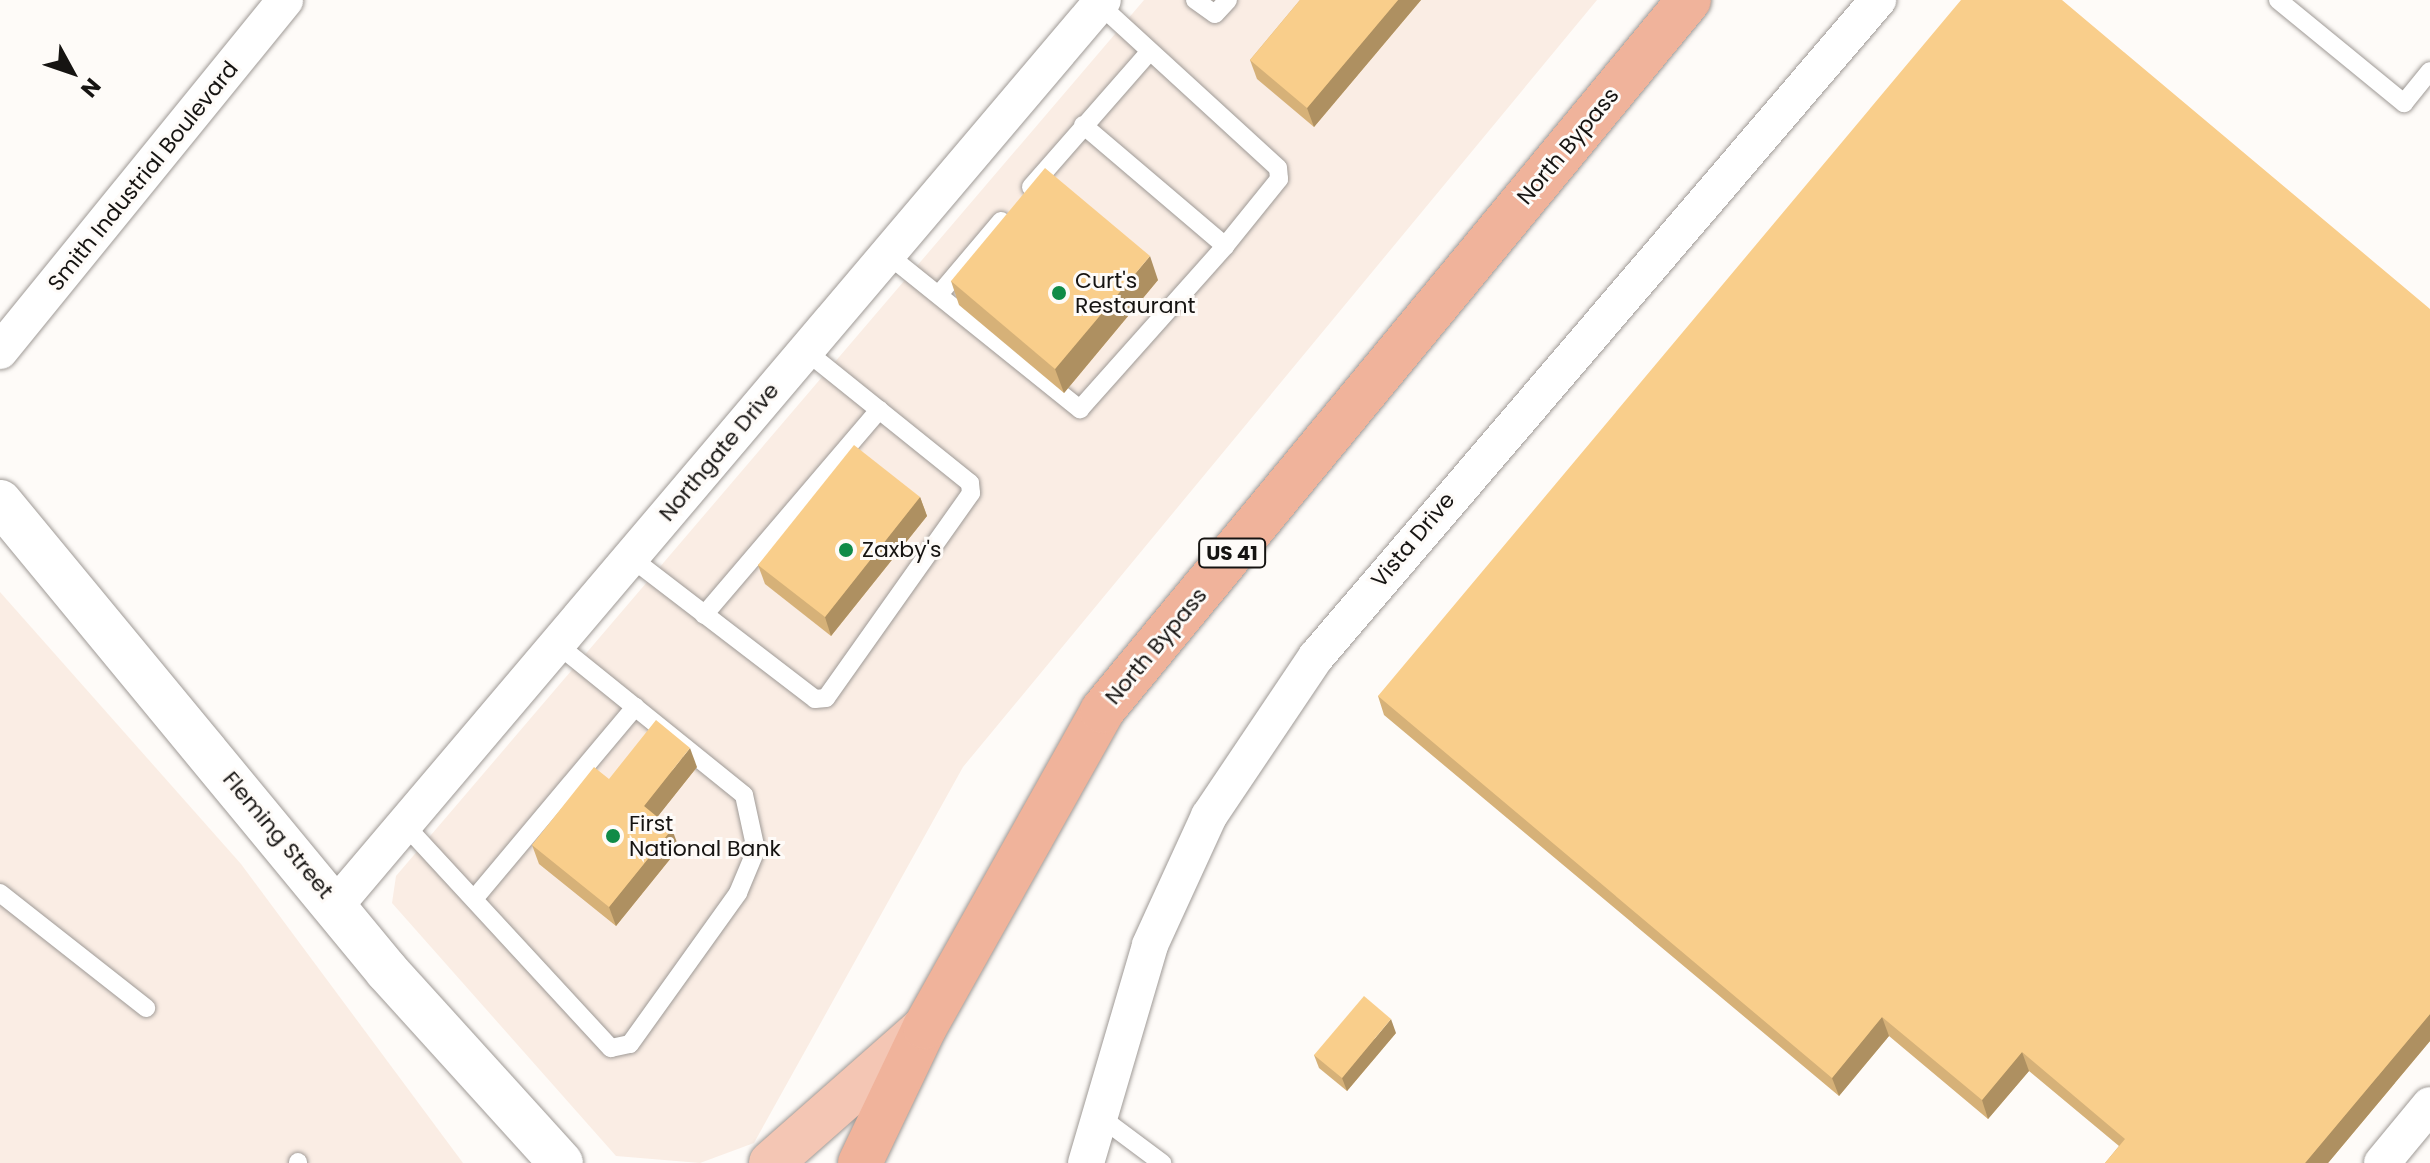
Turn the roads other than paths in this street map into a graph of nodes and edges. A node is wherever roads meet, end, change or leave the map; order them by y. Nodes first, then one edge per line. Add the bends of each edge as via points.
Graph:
1 (285, 0) edge
2 (1195, 0) edge
3 (1228, 0) edge
4 (1689, 0) edge
5 (1878, 0) edge
6 (2278, 0) edge
7 (1101, 2) edge
8 (1149, 52) junction
9 (2430, 71) edge
10 (1083, 125) junction
11 (1225, 246) junction
12 (887, 254) junction
13 (941, 292) junction
14 (0, 351) edge
15 (806, 351) junction
16 (879, 410) junction
17 (0, 502) edge
18 (630, 557) junction
19 (704, 615) junction
20 (557, 644) junction
21 (635, 707) junction
22 (404, 824) junction
23 (0, 893) edge
24 (474, 899) junction
25 (336, 905) junction
26 (146, 1008) dead end
27 (925, 1027) junction
28 (2430, 1105) edge
29 (1099, 1116) junction
30 (561, 1163) edge
31 (771, 1163) edge
32 (860, 1163) edge
33 (1086, 1163) edge
34 (1162, 1163) edge
35 (2382, 1163) edge

1 - 14 street, Smith Industrial Boulevard
2 - 3 lane via 1215,14
4 - 27 highway, North Bypass / US 41 via 1102,711
5 - 29 street, Vista Drive via 1316,657 1209,816 1150,945
6 - 9 lane via 2404,103
7 - 8 lane
7 - 12 street, Northgate Drive
8 - 10 lane
8 - 11 lane via 1278,168 1279,179
10 - 11 lane
10 - 13 lane
11 - 13 lane via 1080,409
12 - 13 lane
12 - 15 street, Northgate Drive
15 - 16 lane
15 - 18 street, Northgate Drive
16 - 19 lane
16 - 19 lane via 970,483 971,493 826,698 815,699
17 - 25 street, Fleming Street
18 - 19 lane
18 - 20 street, Northgate Drive
20 - 21 lane
20 - 22 street, Northgate Drive
21 - 24 lane
21 - 24 lane via 744,795 756,850 738,893 630,1044 611,1048
22 - 24 lane
22 - 25 street, Northgate Drive
23 - 26 lane
25 - 30 street, Fleming Street
27 - 31 main road
27 - 32 highway, North Bypass / US 41
28 - 35 street
29 - 33 street, Vista Drive
29 - 34 lane

